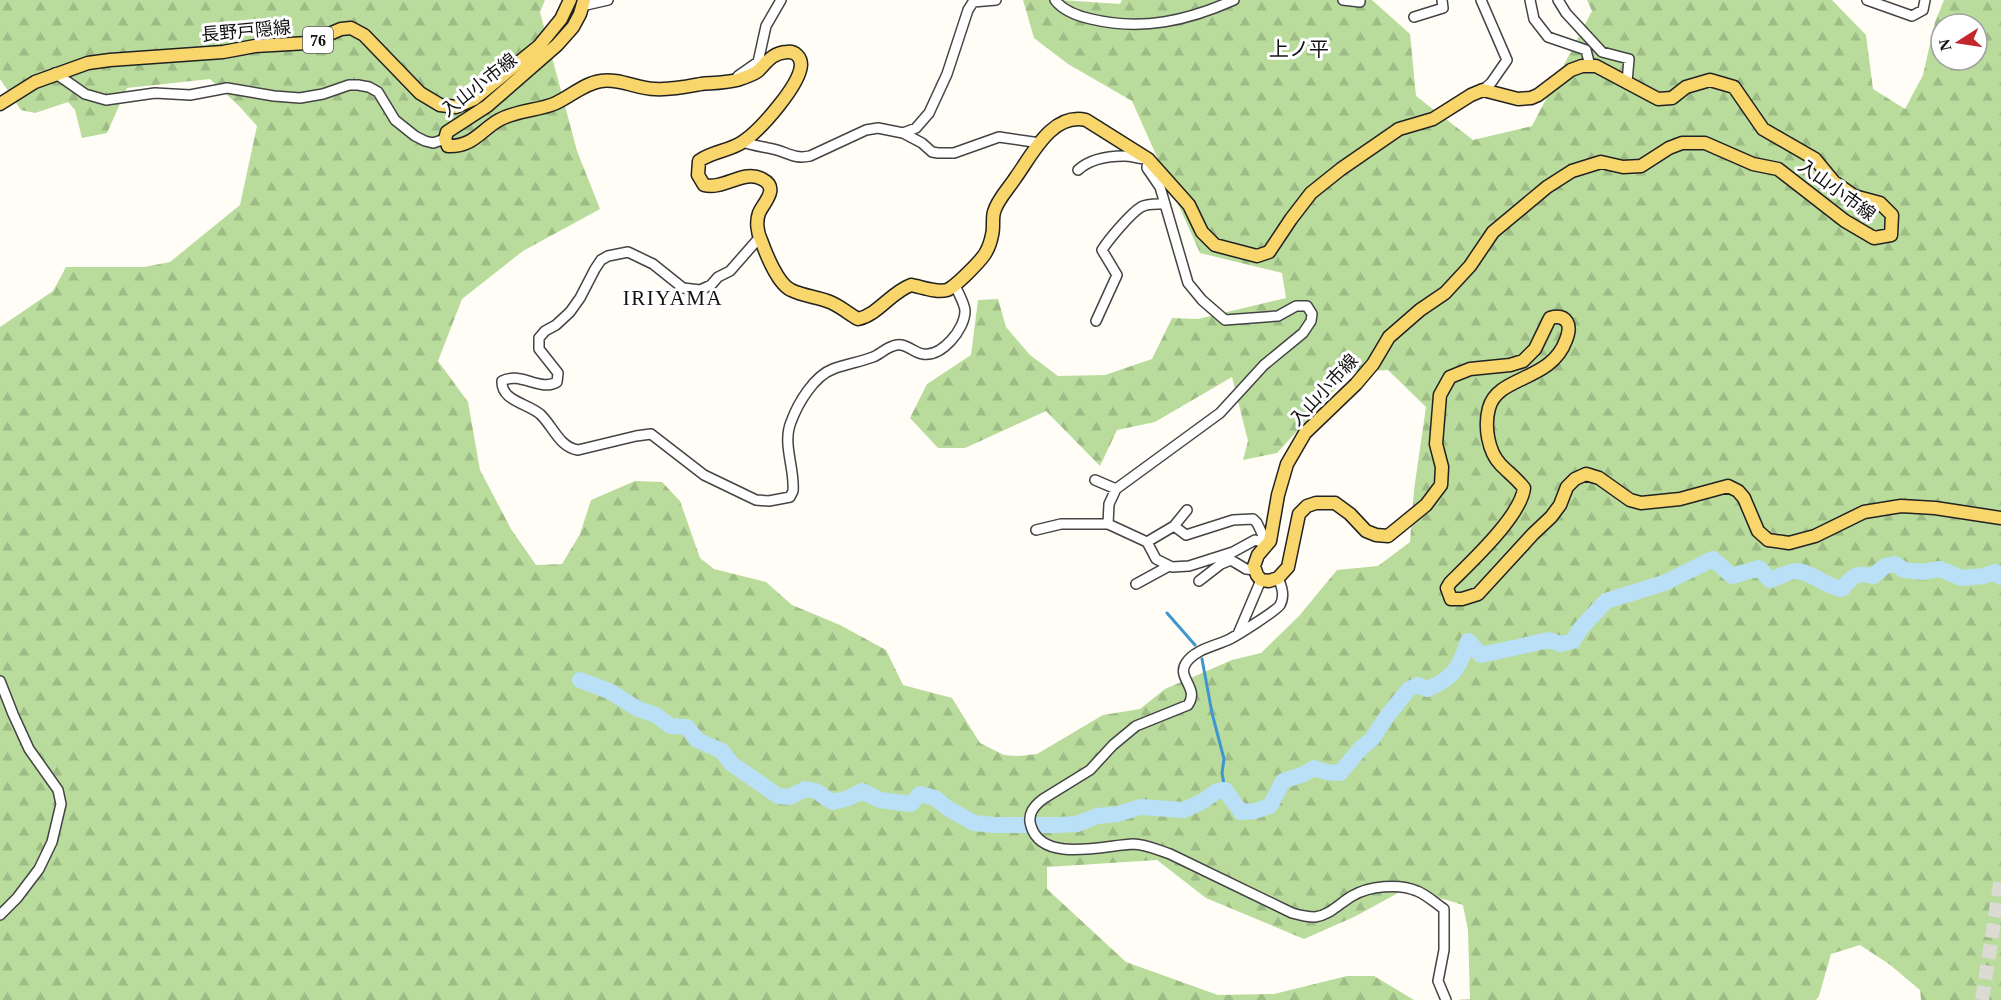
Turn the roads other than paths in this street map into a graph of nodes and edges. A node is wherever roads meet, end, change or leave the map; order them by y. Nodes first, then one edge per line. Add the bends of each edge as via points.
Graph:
1 (570, 0) edge
2 (608, 0) edge
3 (781, 0) edge
4 (996, 0) edge
5 (1055, 0) edge
6 (1234, 0) edge
7 (1343, 0) edge
8 (1360, 0) edge
9 (1442, 0) edge
10 (1482, 0) edge
11 (1530, 0) edge
12 (1558, 0) edge
13 (1867, 0) edge
14 (1925, 0) edge
15 (583, 3) edge
16 (1414, 17) dead end
17 (1590, 66) junction
18 (55, 73) junction
19 (738, 80) junction
20 (1627, 82) junction
21 (1484, 90) junction
22 (0, 104) edge
23 (903, 133) junction
24 (444, 139) junction
25 (743, 142) junction
26 (1040, 143) junction
27 (1148, 159) junction
28 (1078, 170) dead end
29 (1164, 204) junction
30 (759, 237) junction
31 (955, 285) junction
32 (1096, 321) dead end
33 (1095, 480) dead end
34 (1116, 489) junction
35 (1187, 510) dead end
36 (2001, 518) edge
37 (1108, 524) junction
38 (1174, 526) junction
39 (1036, 530) dead end
40 (1147, 542) junction
41 (1267, 544) junction
42 (1169, 566) junction
43 (1258, 575) junction
44 (1278, 578) junction
45 (1199, 581) dead end
46 (1136, 584) dead end
47 (1238, 634) junction
48 (0, 681) edge
49 (0, 915) edge
50 (1446, 1000) edge

1 - 18 main road, 長野戸隠線 / 76 via 561,19 539,46 474,99 456,106 440,105 420,93 364,35 351,28 341,28 308,43 99,61
2 - 15 street
3 - 19 street via 766,26 758,62 738,75
4 - 23 street via 973,2 929,113 916,128
5 - 6 street via 1078,15 1139,26 1212,10
7 - 8 street
9 - 16 street via 1443,8
10 - 21 street via 1507,60
11 - 17 street via 1534,19 1548,37 1586,50
12 - 20 street via 1602,52 1629,59
13 - 14 street via 1912,16 1923,10
15 - 24 main road, 入山小市線 via 573,27 557,45 487,106 447,132
17 - 20 main road, 入山小市線
17 - 21 main road via 1571,70 1531,98 1518,99
18 - 22 main road, 長野戸隠線 / 76
18 - 24 street via 85,94 106,100 154,93 189,95 227,88 300,98 358,85 378,92 395,120 414,136 433,142
19 - 24 main road, 入山小市線 via 654,89 602,81 555,103 511,114 479,137 458,146 448,146
19 - 25 main road, 入山小市線 via 756,73 777,53 790,51 801,61 800,74 780,103
20 - 41 main road, 入山小市線 via 1658,99 1672,98 1686,87 1710,80 1734,87 1763,129 1815,159 1834,182 1854,196 1881,203 1892,215 1891,235 1874,238 1845,221 1778,169 1753,164 1705,143 1682,143 1641,166 1601,162 1572,171 1492,232 1470,266 1445,293 1389,337 1356,384 1305,434 1287,464
21 - 27 main road via 1433,119 1399,129 1341,169 1311,193 1269,252 1257,256 1215,245 1202,232 1189,205
23 - 25 street via 866,130 802,158
23 - 26 street via 932,152 945,154 999,137
25 - 30 main road, 入山小市線 via 699,161 698,175 711,187 747,176 766,182 770,197 759,212
26 - 27 main road via 1055,128 1078,118
26 - 31 main road via 994,212 986,254
27 - 28 street via 1096,159
27 - 29 street via 1147,168 1160,187
29 - 32 street via 1141,207 1102,250 1117,275
29 - 34 street via 1188,283 1225,320 1278,316 1296,306 1307,306 1311,321 1220,413
30 - 31 main road via 789,290 831,302 858,319 869,316 911,285 948,290
30 - 31 street via 730,271 700,290 683,288 653,264 628,252 608,256 595,269 575,305 539,338 539,349 558,373 557,382 547,385 508,378 502,381 502,389 509,398 539,414 569,448 578,450 651,434 698,470 756,501 784,499 793,491 790,423 816,382 832,369 875,356 893,346 906,346 922,354 941,349 952,340 965,311
33 - 34 street
34 - 37 street via 1109,504
35 - 38 street
36 - 44 main road via 1901,506 1864,512 1815,536 1789,543 1768,540 1758,531 1744,498 1728,486 1680,499 1641,503 1586,474 1567,487 1551,517 1478,594 1451,599 1449,583 1478,557 1523,495 1524,488 1499,464 1491,449 1491,400 1501,389 1554,361 1564,346 1569,327 1562,317 1556,316 1550,318 1535,349 1522,361 1470,369 1450,377 1440,395 1436,444 1442,467 1441,486 1426,505 1388,536 1366,531 1335,503 1307,506 1299,514 1288,567
37 - 39 street via 1061,524
37 - 40 street
38 - 40 street
38 - 41 street via 1186,535 1233,520 1252,519
40 - 42 street via 1156,559
41 - 42 street via 1254,540 1222,556 1189,566
41 - 43 main road, 入山小市線 via 1254,566
42 - 46 street
43 - 44 main road via 1269,581
43 - 45 street via 1231,560
43 - 47 street
44 - 47 street via 1284,593 1279,606
47 - 50 street via 1197,653 1185,664 1184,675 1192,699 1188,705 1136,726 1090,770 1036,804 1029,816 1035,837 1051,846 1072,850 1136,844 1152,848 1292,913 1305,915 1324,914 1367,890 1400,887 1418,891 1444,909 1444,950 1438,981
48 - 49 street via 29,749 58,790 61,804 52,842 39,869

